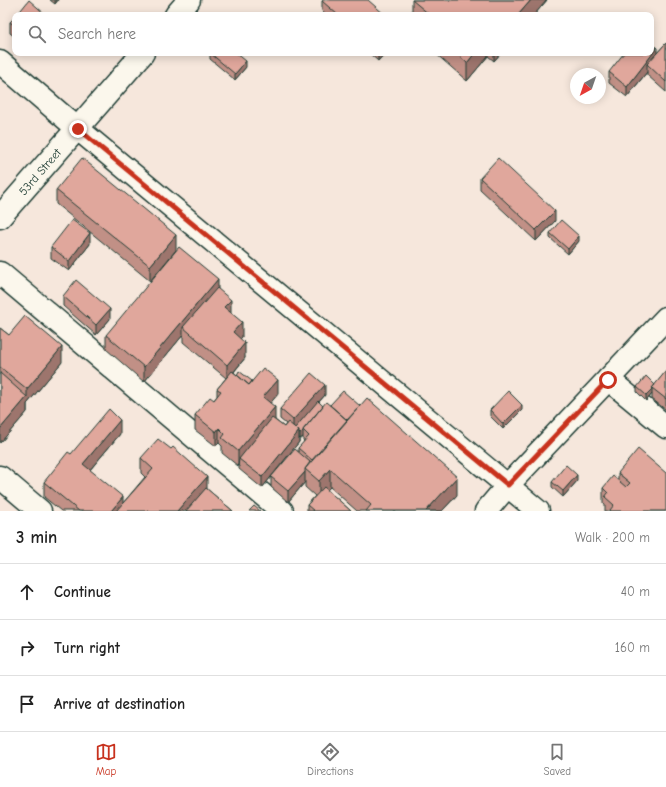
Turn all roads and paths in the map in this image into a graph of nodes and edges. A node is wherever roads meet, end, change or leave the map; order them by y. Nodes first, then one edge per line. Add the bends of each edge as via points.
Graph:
1 (140, 56) edge
2 (0, 62) edge
3 (78, 129) junction
4 (0, 217) edge
5 (0, 273) edge
6 (666, 318) edge
7 (608, 380) junction
8 (666, 427) edge
9 (0, 478) edge
10 (508, 485) junction
11 (40, 511) edge
12 (282, 511) edge
13 (486, 511) edge
14 (538, 511) edge

1 - 3 street, 53rd Street
2 - 3 street
3 - 4 street, 53rd Street
3 - 10 street
5 - 12 street
6 - 7 street
7 - 8 street
7 - 10 street
9 - 11 street
10 - 13 street
10 - 14 street

